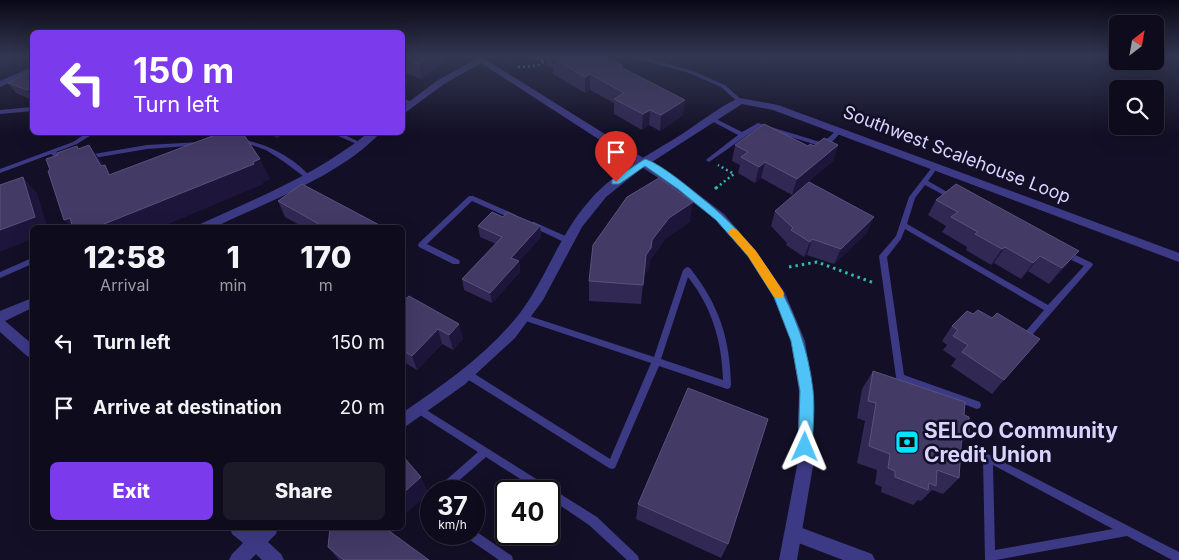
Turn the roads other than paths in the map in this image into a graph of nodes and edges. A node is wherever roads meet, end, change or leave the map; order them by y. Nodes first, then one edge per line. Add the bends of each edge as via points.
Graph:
1 (442, 82) edge
2 (516, 82) edge
3 (714, 82) edge
4 (405, 101) edge
5 (740, 101) junction
6 (413, 104) junction
7 (30, 109) edge
8 (405, 110) edge
9 (0, 112) edge
10 (712, 119) junction
11 (839, 131) junction
12 (88, 135) edge
13 (339, 135) edge
14 (372, 135) edge
15 (742, 135) junction
16 (232, 142) edge
17 (204, 144) edge
18 (361, 144) junction
19 (52, 152) junction
20 (80, 158) edge
21 (69, 160) edge
22 (709, 160) road end
23 (645, 162) junction
24 (935, 167) junction
25 (0, 171) edge
26 (309, 178) junction
27 (924, 182) junction
28 (958, 200) edge
29 (208, 225) edge
30 (903, 225) junction
31 (569, 240) junction
32 (1054, 248) edge
33 (1179, 258) edge
34 (30, 262) edge
35 (456, 262) dead end
36 (0, 275) edge
37 (30, 304) edge
38 (1050, 309) junction
39 (0, 317) edge
40 (523, 317) junction
41 (0, 324) edge
42 (1019, 344) edge
43 (30, 350) edge
44 (656, 362) junction
45 (468, 374) junction
46 (977, 405) dead end
47 (420, 410) junction
48 (405, 420) edge
49 (485, 452) junction
50 (453, 480) edge
51 (529, 480) edge
52 (560, 499) edge
53 (241, 530) edge
54 (268, 530) edge
55 (1128, 531) junction
56 (794, 533) junction
57 (256, 542) junction
58 (485, 544) edge
59 (990, 558) edge
60 (1179, 558) edge
61 (238, 560) edge
62 (275, 560) edge
63 (508, 560) edge
64 (634, 560) edge
65 (788, 560) edge
66 (866, 560) edge

1 - 6 street
2 - 23 street
3 - 5 lane
4 - 6 lane
5 - 10 street
5 - 11 street, Southwest Scalehouse Loop via 775,107
6 - 8 street
7 - 9 lane
10 - 15 lane
10 - 23 street
11 - 15 lane via 832,139 820,144 758,125
11 - 24 street, Southwest Scalehouse Loop
12 - 19 lane
13 - 18 lane
14 - 18 street
15 - 22 lane
16 - 26 lane via 257,144 280,156
17 - 20 lane via 147,147
18 - 26 street
19 - 21 lane
19 - 25 lane
23 - 31 street via 616,182 594,203
23 - 56 street via 720,217 752,254 780,296 798,341 806,391 805,466
24 - 27 lane
24 - 33 street, Southwest Scalehouse Loop
26 - 29 street
27 - 28 lane
27 - 30 lane via 912,197
30 - 38 lane
30 - 46 lane via 899,237 883,256 900,377
31 - 35 lane via 471,198 422,245
31 - 40 street
32 - 38 lane via 1089,265
34 - 36 lane
37 - 39 street
38 - 42 lane
40 - 44 lane
40 - 45 street via 508,337
41 - 43 street
44 - 44 lane via 727,385 726,351 719,324 702,288 687,270
44 - 45 lane via 612,465
45 - 47 street
47 - 48 street
47 - 49 lane
49 - 50 lane
49 - 51 lane
52 - 64 lane via 593,520
53 - 57 street
54 - 57 street
55 - 59 lane
55 - 59 lane via 988,458
55 - 60 lane
56 - 65 street
56 - 66 street
57 - 61 street
57 - 62 street
58 - 63 lane

